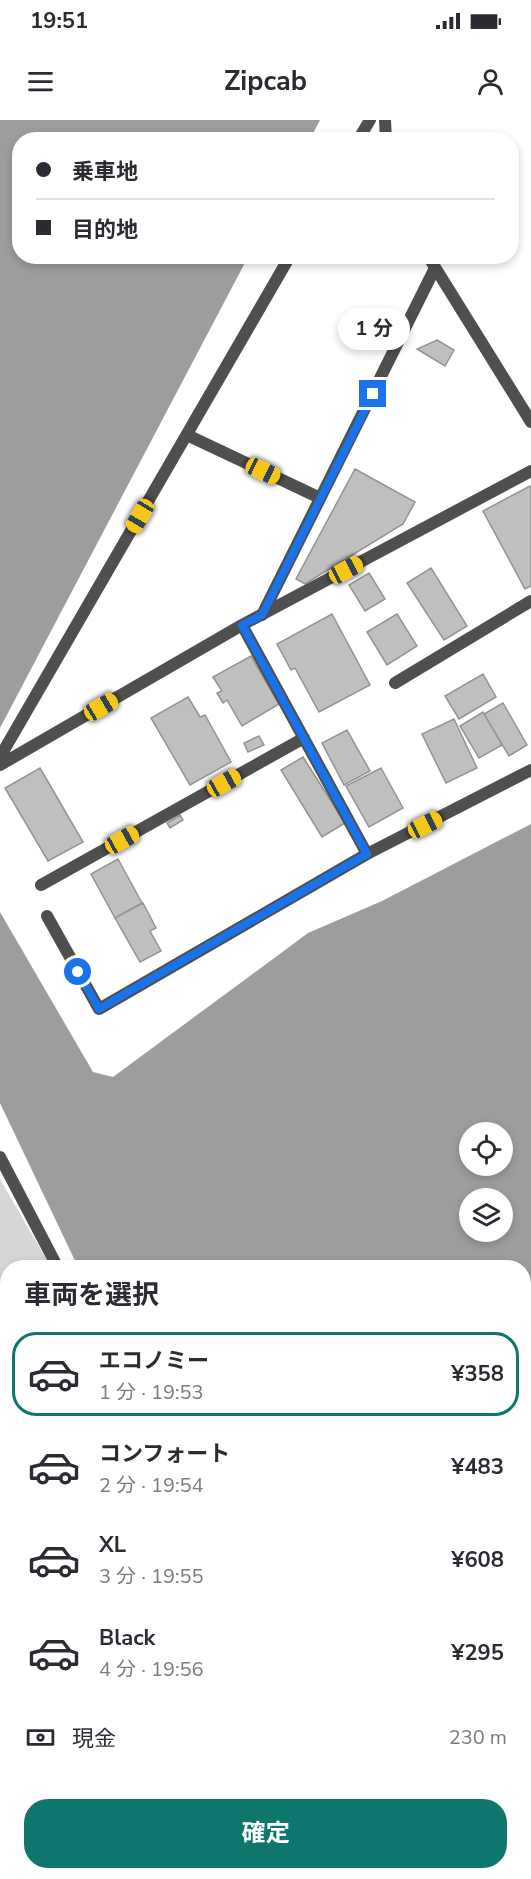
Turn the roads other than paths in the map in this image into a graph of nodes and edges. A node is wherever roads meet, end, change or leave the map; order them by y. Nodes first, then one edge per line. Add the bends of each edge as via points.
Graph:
1 (286, 264) edge
2 (433, 264) edge
3 (435, 268) junction
4 (531, 422) edge
5 (187, 435) junction
6 (531, 471) edge
7 (320, 498) junction
8 (531, 601) edge
9 (262, 615) junction
10 (242, 625) junction
11 (395, 683) dead end
12 (304, 738) junction
13 (0, 757) edge
14 (0, 765) edge
15 (531, 770) edge
16 (367, 854) junction
17 (41, 885) dead end
18 (47, 916) dead end
19 (0, 1157) edge
20 (54, 1260) edge

1 - 5 street
2 - 3 street
3 - 4 street
3 - 7 street
5 - 7 street
5 - 13 street
6 - 9 street
7 - 9 street
8 - 11 street
9 - 10 street
10 - 12 street
10 - 14 street
12 - 16 street
12 - 17 street
15 - 16 street
16 - 18 street via 99,1009
19 - 20 street

